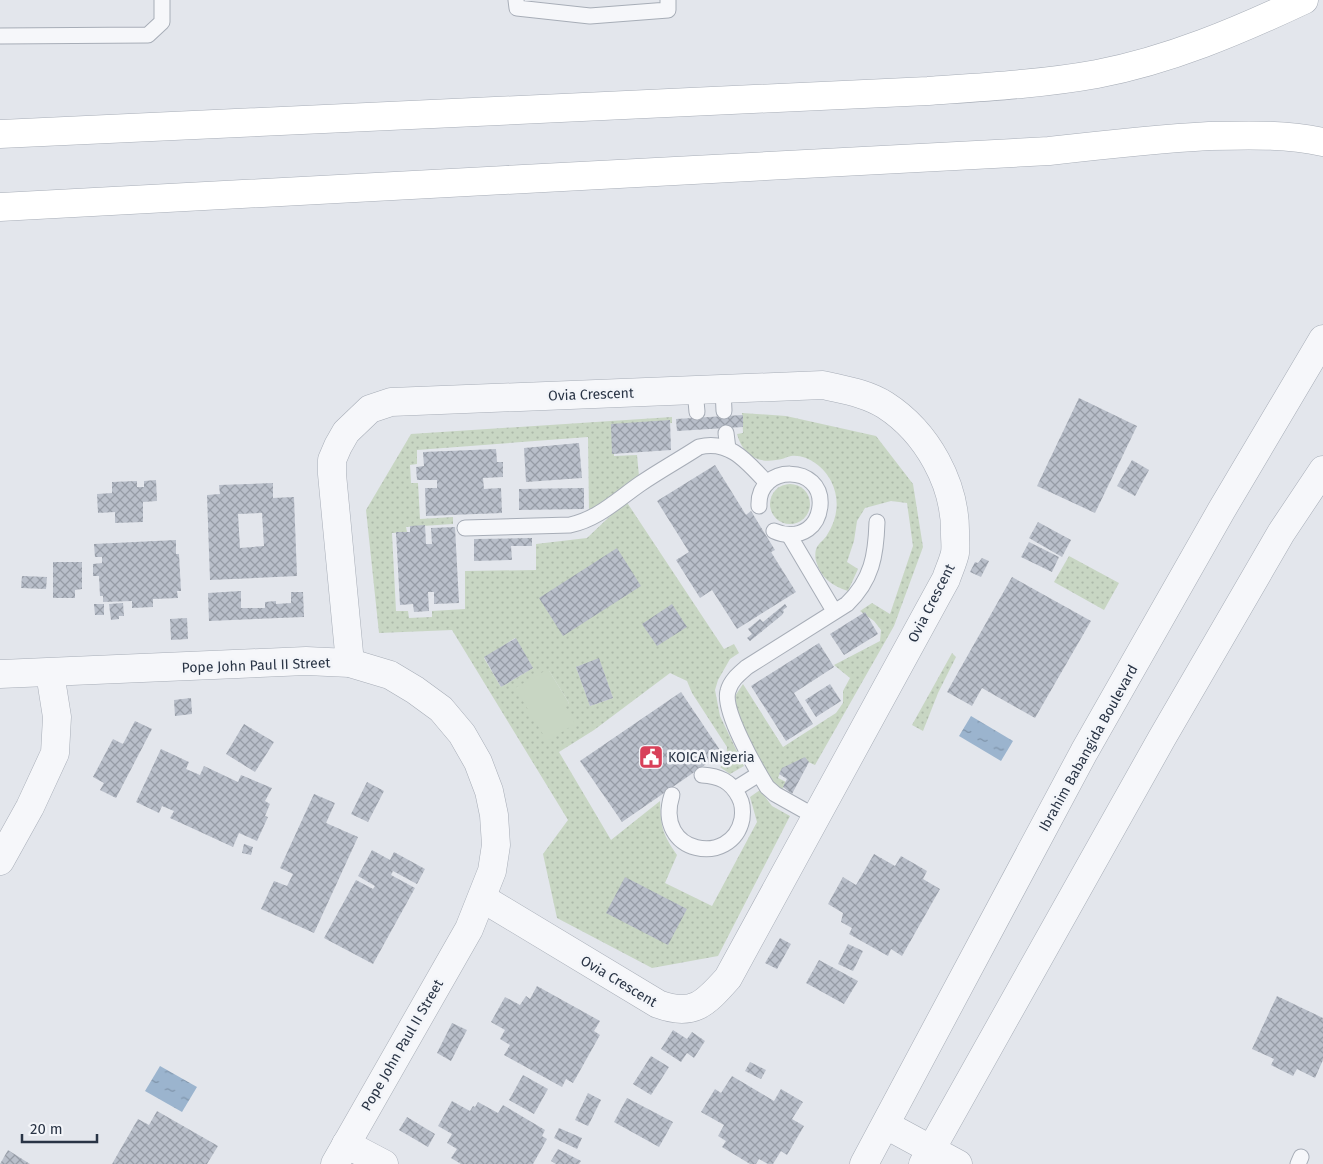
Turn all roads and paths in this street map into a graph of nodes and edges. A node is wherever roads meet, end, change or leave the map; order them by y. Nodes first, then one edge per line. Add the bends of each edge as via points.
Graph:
1 (162, 0) edge
2 (516, 0) edge
3 (668, 0) edge
4 (1304, 0) edge
5 (0, 36) edge
6 (0, 134) edge
7 (1323, 142) edge
8 (0, 207) edge
9 (1323, 339) edge
10 (726, 433) dead end
11 (728, 449) junction
12 (1323, 470) edge
13 (768, 483) junction
14 (759, 506) dead end
15 (878, 522) dead end
16 (465, 528) dead end
17 (834, 612) junction
18 (350, 663) junction
19 (50, 673) junction
20 (0, 674) edge
21 (759, 774) junction
22 (702, 775) dead end
23 (735, 789) junction
24 (672, 795) dead end
25 (816, 817) junction
26 (0, 861) edge
27 (482, 898) junction
28 (886, 1125) junction
29 (341, 1154) edge
30 (927, 1156) edge
31 (384, 1164) edge
32 (864, 1164) edge
33 (958, 1164) edge

1 - 5 lane via 162,22 148,35
2 - 3 lane via 517,8 590,16 668,10
4 - 6 main road via 1245,28 1172,54 1098,74 1018,85
7 - 8 main road via 1260,134 1177,138 1039,151
9 - 28 street, Ibrahim Babangida Boulevard via 1084,752
10 - 11 lane
11 - 13 lane
11 - 16 lane via 699,441 596,517 584,522
12 - 30 street via 1281,532 1162,738
13 - 14 lane via 762,491
13 - 17 lane via 786,473 796,474 805,477 819,492 820,512 815,522 799,534 782,533
15 - 17 lane via 869,572 859,592
17 - 21 lane via 734,678 728,691 727,705
18 - 19 street, Pope John Paul II Street via 306,661
18 - 25 street, Ovia Crescent via 332,460 346,432 370,409 391,402 724,400 823,385 860,393 884,404 908,422 927,446 953,500 955,552 946,578
18 - 27 street, Pope John Paul II Street via 390,675 441,709 462,734 478,762 489,791 496,845 492,871
19 - 20 street, Pope John Paul II Street
19 - 26 street via 58,717 55,754
21 - 23 lane
21 - 25 lane via 775,794
22 - 23 lane via 726,780
23 - 24 lane via 743,813 740,826 734,836 713,849 689,846 679,839 669,818 668,806
25 - 27 street, Ovia Crescent via 728,978 713,995 687,1010 674,1010 658,1004
27 - 29 street, Pope John Paul II Street via 469,929
28 - 30 street
28 - 32 street, Ibrahim Babangida Boulevard
29 - 31 street
30 - 33 street

